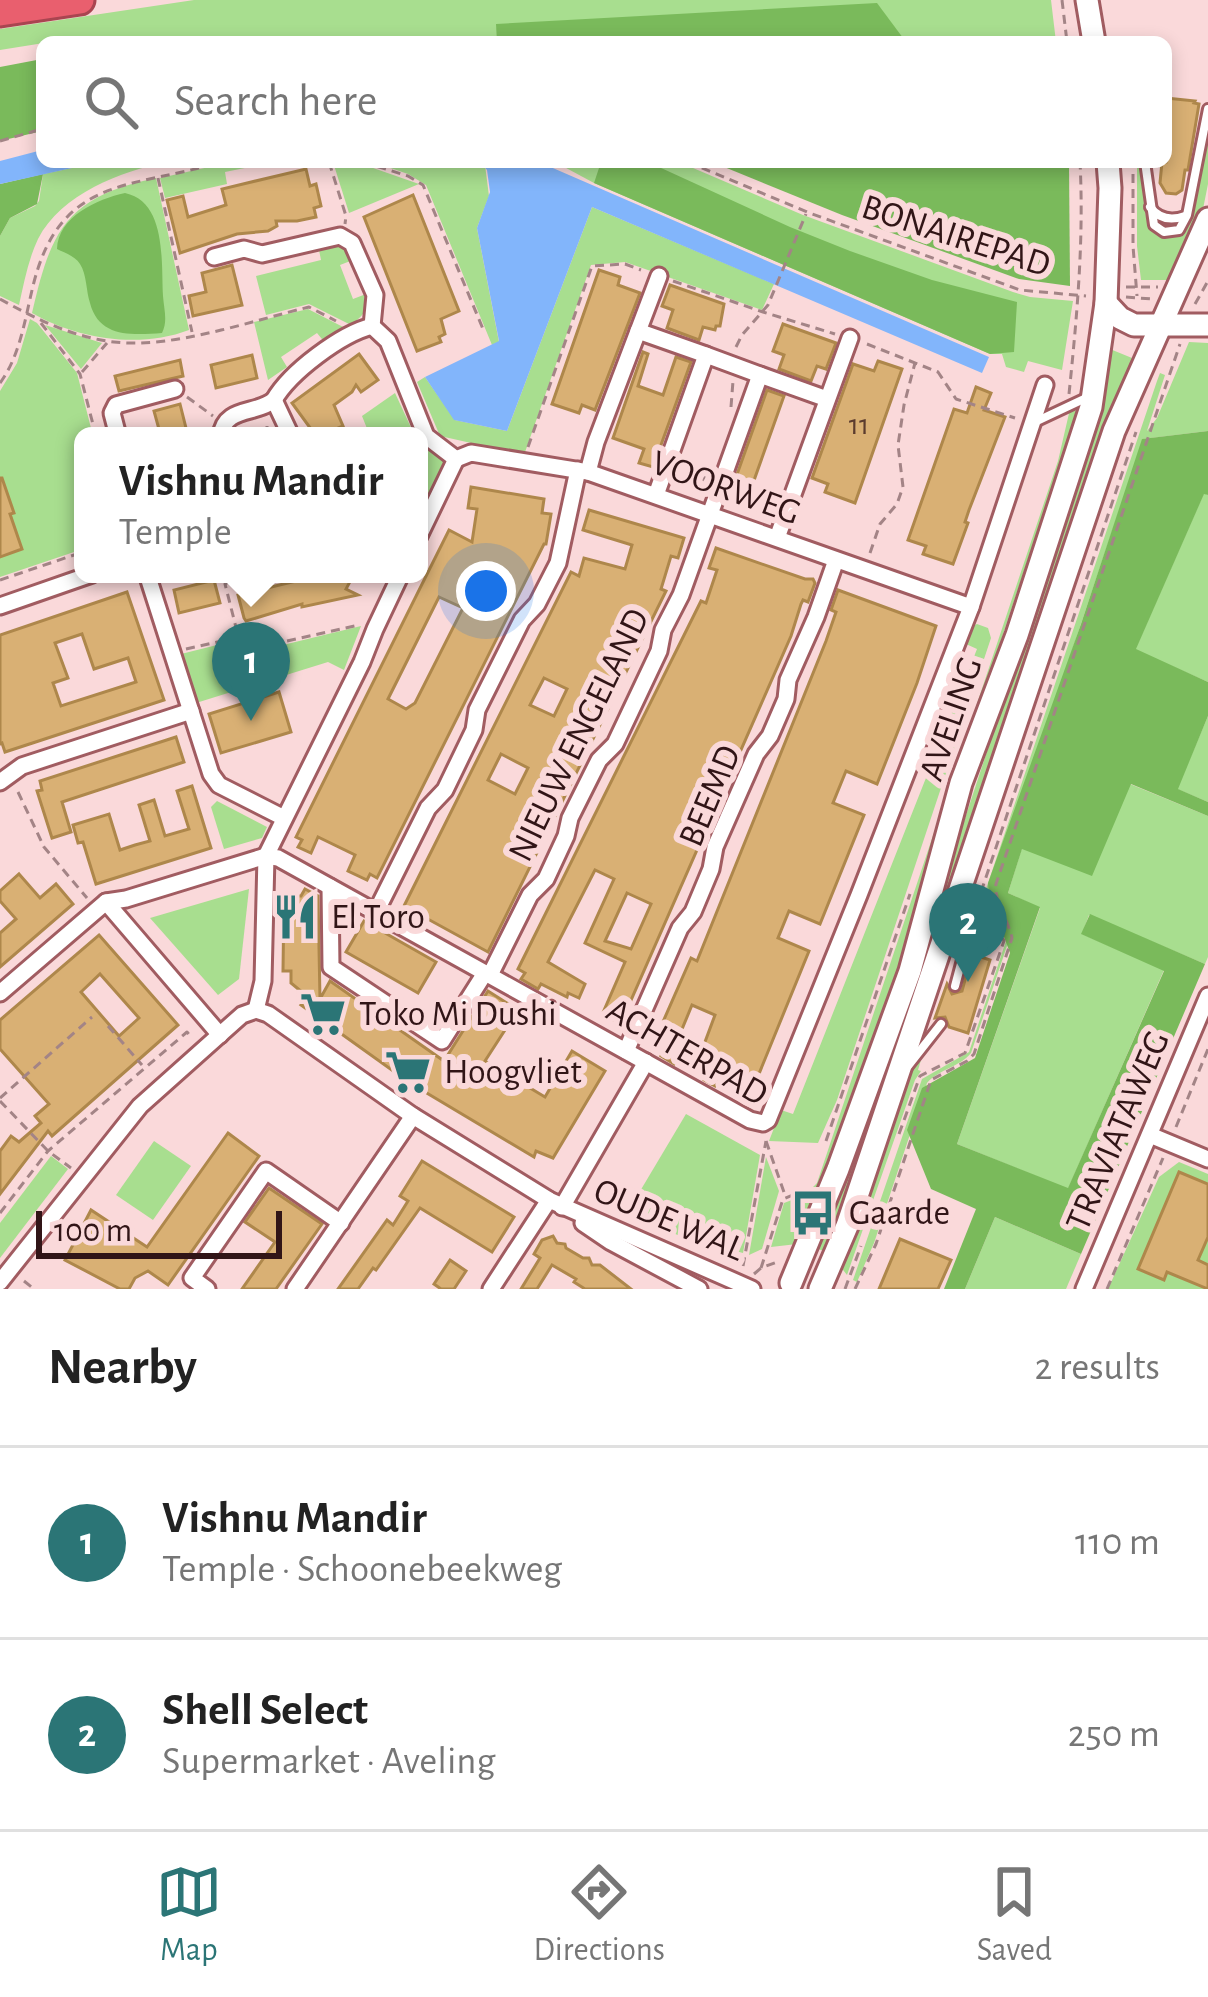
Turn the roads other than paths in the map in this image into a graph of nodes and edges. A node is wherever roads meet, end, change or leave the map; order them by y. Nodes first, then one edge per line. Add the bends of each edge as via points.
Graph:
1 (80, 0) edge
2 (1087, 0) edge
3 (0, 12) edge
4 (1093, 36) edge
5 (1208, 110) edge
6 (1108, 168) edge
7 (1146, 168) edge
8 (1197, 217) edge
9 (214, 257) dead end
10 (658, 276) road end
11 (1106, 295) junction
12 (1189, 311) edge
13 (1160, 326) junction
14 (363, 328) junction
15 (638, 331) junction
16 (850, 338) road end
17 (706, 355) junction
18 (760, 375) junction
19 (1045, 385) dead end
20 (176, 389) road end
21 (1093, 394) junction
22 (827, 399) junction
23 (274, 400) junction
24 (1034, 423) junction
25 (116, 427) edge
26 (224, 427) edge
27 (287, 427) edge
28 (422, 427) edge
29 (428, 438) edge
30 (456, 459) junction
31 (583, 471) junction
32 (656, 496) junction
33 (710, 515) junction
34 (428, 517) edge
35 (777, 538) junction
36 (836, 560) junction
37 (74, 580) edge
38 (150, 583) edge
39 (397, 583) edge
40 (0, 606) edge
41 (971, 607) junction
42 (191, 712) junction
43 (5, 777) edge
44 (284, 818) junction
45 (266, 856) junction
46 (330, 886) junction
47 (956, 900) junction
48 (101, 906) junction
49 (376, 912) junction
50 (488, 974) junction
51 (955, 986) dead end
52 (0, 993) edge
53 (1208, 996) edge
54 (256, 1010) junction
55 (941, 1024) dead end
56 (220, 1035) junction
57 (626, 1051) junction
58 (646, 1062) junction
59 (895, 1081) junction
60 (413, 1116) junction
61 (763, 1123) joint
62 (1150, 1135) junction
63 (1208, 1159) edge
64 (555, 1203) junction
65 (340, 1223) junction
66 (664, 1273) junction
67 (0, 1282) edge
68 (783, 1282) edge
69 (207, 1289) edge
70 (295, 1289) edge
71 (491, 1289) edge
72 (656, 1289) edge
73 (699, 1289) edge
74 (752, 1289) edge
75 (820, 1289) edge
76 (1084, 1289) edge

1 - 3 highway
2 - 4 main road
5 - 8 lane
6 - 11 main road, AVELING
7 - 8 lane via 1154,225 1179,230
8 - 12 main road, AVELING
9 - 14 street via 344,237 375,295
10 - 15 street
11 - 13 main road via 1127,323
11 - 21 main road, AVELING
12 - 13 main road, AVELING
13 - 47 main road, AVELING via 1114,431
14 - 23 street via 291,377
14 - 28 street via 388,341
15 - 17 street
15 - 31 street
16 - 22 street
17 - 18 street
17 - 32 street
18 - 22 street
18 - 33 street, NIEUW ENGELAND
19 - 24 street, AVELING
20 - 25 street via 116,404
21 - 24 lane
21 - 68 main road, AVELING via 962,783 910,971 838,1169
22 - 35 street
23 - 26 street
23 - 27 street
24 - 41 street, AVELING
29 - 30 street
30 - 31 street, VOORWEG via 471,453
30 - 34 street
31 - 32 street, VOORWEG
31 - 49 street via 558,563
32 - 33 street, VOORWEG
33 - 35 street, VOORWEG
33 - 50 street, NIEUW ENGELAND via 633,707
35 - 36 street, VOORWEG
36 - 41 street, VOORWEG
36 - 57 street, BEEMD via 786,699
37 - 40 street
38 - 42 street
39 - 44 street
41 - 61 street, AVELING
42 - 43 street
42 - 44 street via 214,781
44 - 45 street
45 - 46 street, ACHTERPAD
45 - 48 street
45 - 54 street
46 - 49 street, ACHTERPAD
46 - 50 street, NIEUW ENGELAND via 331,968 442,1041
47 - 51 lane via 967,941
47 - 59 main road, AVELING
48 - 52 street
48 - 56 street
49 - 50 street, ACHTERPAD
50 - 57 street, ACHTERPAD
53 - 62 street, TRAVIATAWEG
54 - 56 street
54 - 60 street, OUDE WAL
55 - 59 lane
56 - 67 street via 140,1106
57 - 58 street, ACHTERPAD
58 - 61 street, ACHTERPAD
58 - 64 street
59 - 75 main road, AVELING
60 - 64 street, OUDE WAL
60 - 65 street
62 - 63 street
62 - 76 street, TRAVIATAWEG
64 - 66 street, OUDE WAL
64 - 71 street
64 - 74 street, OUDE WAL
65 - 69 street via 266,1171 192,1278
65 - 70 street
66 - 72 street
66 - 73 street, OUDE WAL

